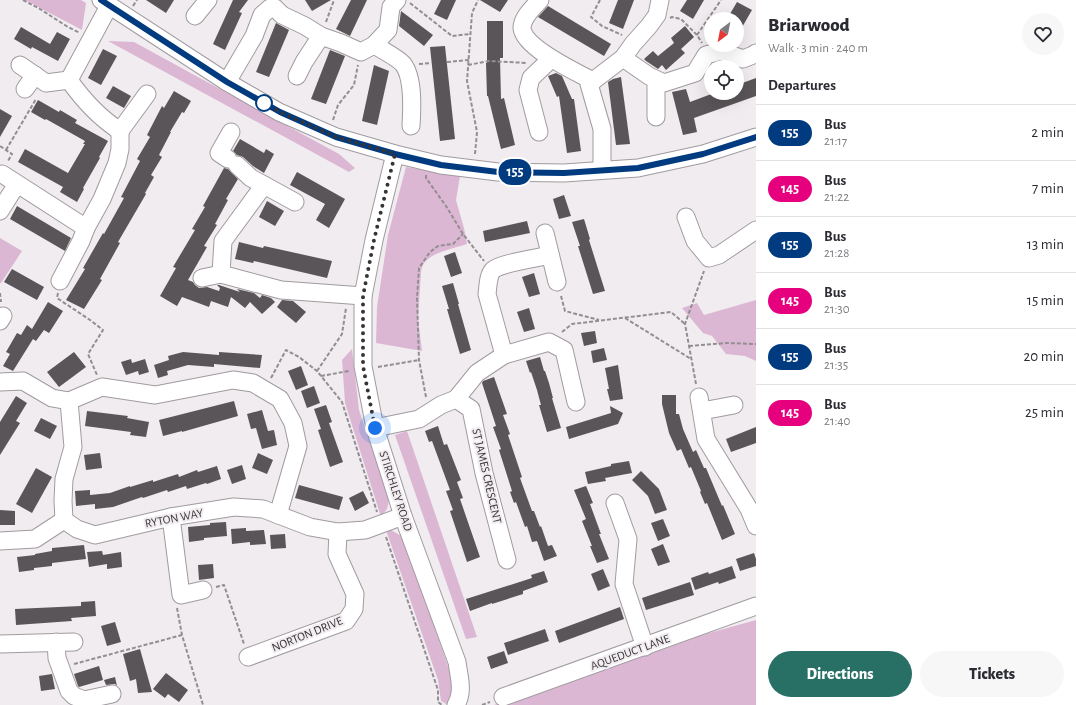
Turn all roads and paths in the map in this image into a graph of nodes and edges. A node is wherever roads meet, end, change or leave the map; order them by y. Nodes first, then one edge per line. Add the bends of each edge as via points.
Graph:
1 (23, 0) edge
2 (208, 0) edge
3 (334, 0) edge
4 (397, 0) edge
5 (406, 0) edge
6 (478, 0) edge
7 (540, 0) edge
8 (600, 0) edge
9 (660, 0) edge
10 (720, 0) edge
11 (105, 3) edge
12 (276, 4) edge
13 (195, 16) dead end
14 (654, 19) junction
15 (470, 34) junction
16 (697, 35) junction
17 (321, 36) junction
18 (92, 38) junction
19 (633, 44) junction
20 (368, 49) junction
21 (756, 53) edge
22 (709, 54) junction
23 (623, 58) junction
24 (469, 60) junction
25 (446, 62) dead end
26 (547, 63) junction
27 (20, 64) dead end
28 (468, 65) junction
29 (297, 76) dead end
30 (40, 79) junction
31 (69, 80) junction
32 (656, 80) junction
33 (593, 81) junction
34 (227, 82) junction
35 (25, 89) dead end
36 (147, 94) dead end
37 (656, 116) dead end
38 (331, 125) dead end
39 (411, 126) dead end
40 (120, 131) junction
41 (231, 132) dead end
42 (539, 132) dead end
43 (756, 137) edge
44 (0, 146) edge
45 (6, 150) junction
46 (395, 154) junction
47 (475, 157) dead end
48 (427, 162) junction
49 (602, 170) junction
50 (2, 174) joint
51 (258, 181) junction
52 (17, 184) junction
53 (295, 202) dead end
54 (0, 211) edge
55 (686, 217) dead end
56 (86, 228) junction
57 (756, 230) edge
58 (545, 233) dead end
59 (462, 234) junction
60 (550, 255) junction
61 (708, 258) junction
62 (492, 271) junction
63 (221, 274) junction
64 (202, 278) dead end
65 (60, 281) joint
66 (557, 282) joint
67 (355, 295) junction
68 (624, 318) junction
69 (601, 321) junction
70 (685, 324) junction
71 (549, 342) junction
72 (756, 344) edge
73 (689, 346) junction
74 (504, 355) junction
75 (692, 359) junction
76 (419, 360) junction
77 (373, 368) dead end
78 (317, 371) junction
79 (354, 371) dead end
80 (321, 376) junction
81 (0, 382) edge
82 (102, 387) junction
83 (265, 390) junction
84 (456, 399) junction
85 (68, 401) junction
86 (576, 402) dead end
87 (700, 404) junction
88 (734, 405) dead end
89 (428, 413) junction
90 (375, 428) junction
91 (615, 503) dead end
92 (278, 515) junction
93 (403, 516) junction
94 (171, 517) junction
95 (64, 520) junction
96 (382, 524) junction
97 (756, 526) edge
98 (338, 532) junction
99 (0, 541) edge
100 (507, 560) dead end
101 (203, 590) joint
102 (181, 595) junction
103 (756, 606) edge
104 (182, 635) junction
105 (56, 642) junction
106 (74, 642) dead end
107 (0, 644) edge
108 (645, 647) junction
109 (248, 657) joint
110 (60, 668) junction
111 (112, 694) dead end
112 (503, 697) dead end
113 (203, 705) edge
114 (442, 705) edge
115 (456, 705) edge

1 - 18 path
2 - 13 street
3 - 17 path
4 - 20 street via 391,7 388,30
5 - 15 path via 452,36
6 - 15 path via 472,13
7 - 26 street via 528,14 522,28 529,42
8 - 19 path via 591,17
9 - 14 street
10 - 16 path
11 - 18 street
11 - 34 street
12 - 17 street via 282,15
12 - 34 street via 262,15 254,36
14 - 16 path via 662,22 672,17 681,19
14 - 19 street
15 - 24 path
16 - 22 path
17 - 20 street
17 - 29 street
18 - 31 street
19 - 23 street
20 - 38 path via 354,85 338,105
20 - 39 street via 403,64 409,77
21 - 22 street via 743,60 721,51
22 - 32 street via 695,73 664,83
23 - 32 street
23 - 33 street
24 - 25 path
24 - 28 path
26 - 28 path via 489,61
26 - 33 street
26 - 42 street via 531,78 528,90
27 - 30 street
28 - 47 path via 467,81 477,132
30 - 31 street
30 - 35 street
30 - 45 path
31 - 40 street via 109,124
32 - 37 street
33 - 49 street via 589,84 602,129
34 - 46 street via 280,112 336,137
36 - 40 street
40 - 56 street via 117,163
41 - 51 street via 219,153
43 - 49 street via 703,154 646,167
44 - 45 path
45 - 50 path via 12,154
46 - 48 street
46 - 67 street, STIRCHLEY ROAD via 374,240
48 - 49 street via 498,172 564,173
48 - 59 path via 426,178
50 - 52 street
51 - 53 street
51 - 63 street via 223,241
52 - 54 street
52 - 56 street
55 - 61 street via 695,240
56 - 65 street
57 - 61 street via 719,255
58 - 60 street
59 - 62 path
59 - 76 path via 453,244 438,246 430,252 419,268
60 - 62 street via 500,265
60 - 66 street
61 - 70 path
62 - 74 street via 487,294
63 - 64 street
63 - 67 street via 281,290
65 - 82 path via 57,298 103,330 88,354
66 - 69 path via 566,311
67 - 78 path via 342,334
67 - 90 street, STIRCHLEY ROAD via 363,366
68 - 69 path
68 - 70 path via 671,312
68 - 75 path
69 - 71 path via 572,324
70 - 73 path
71 - 74 street
71 - 86 street via 564,350
72 - 73 path
73 - 75 path
74 - 84 street via 477,373
75 - 87 path
76 - 77 path
76 - 89 path
78 - 80 path
78 - 83 path via 286,350
79 - 80 path
80 - 96 path via 342,402
81 - 85 street via 23,381 52,398
82 - 83 street via 156,395 233,380 252,383
82 - 85 street
83 - 92 street via 280,399 293,423 298,446
84 - 89 street
84 - 100 street, ST JAMES CRESCENT via 471,409 484,473
85 - 95 street via 73,447 64,479
87 - 88 street
87 - 97 street via 706,439 749,508
89 - 90 street via 419,419
90 - 93 street, STIRCHLEY ROAD
91 - 108 street via 628,539 624,584
92 - 94 street, RYTON WAY via 263,509 234,507
92 - 98 street, RYTON WAY via 310,527
93 - 96 street, RYTON WAY
93 - 115 street, STIRCHLEY ROAD via 456,662 461,686
94 - 95 street, RYTON WAY via 95,535 77,529
94 - 102 street
95 - 99 street via 35,539
96 - 98 street, RYTON WAY via 365,530
96 - 114 path via 438,690 438,702
98 - 109 street, NORTON DRIVE via 338,554 355,594 354,609 346,620
101 - 102 street
101 - 109 path via 224,586
102 - 104 path via 177,606
103 - 108 street, AQUEDUCT LANE
104 - 110 path
104 - 113 path
105 - 106 street
105 - 107 street
105 - 110 street
108 - 112 street, AQUEDUCT LANE
110 - 111 street via 68,691 74,696 84,700

